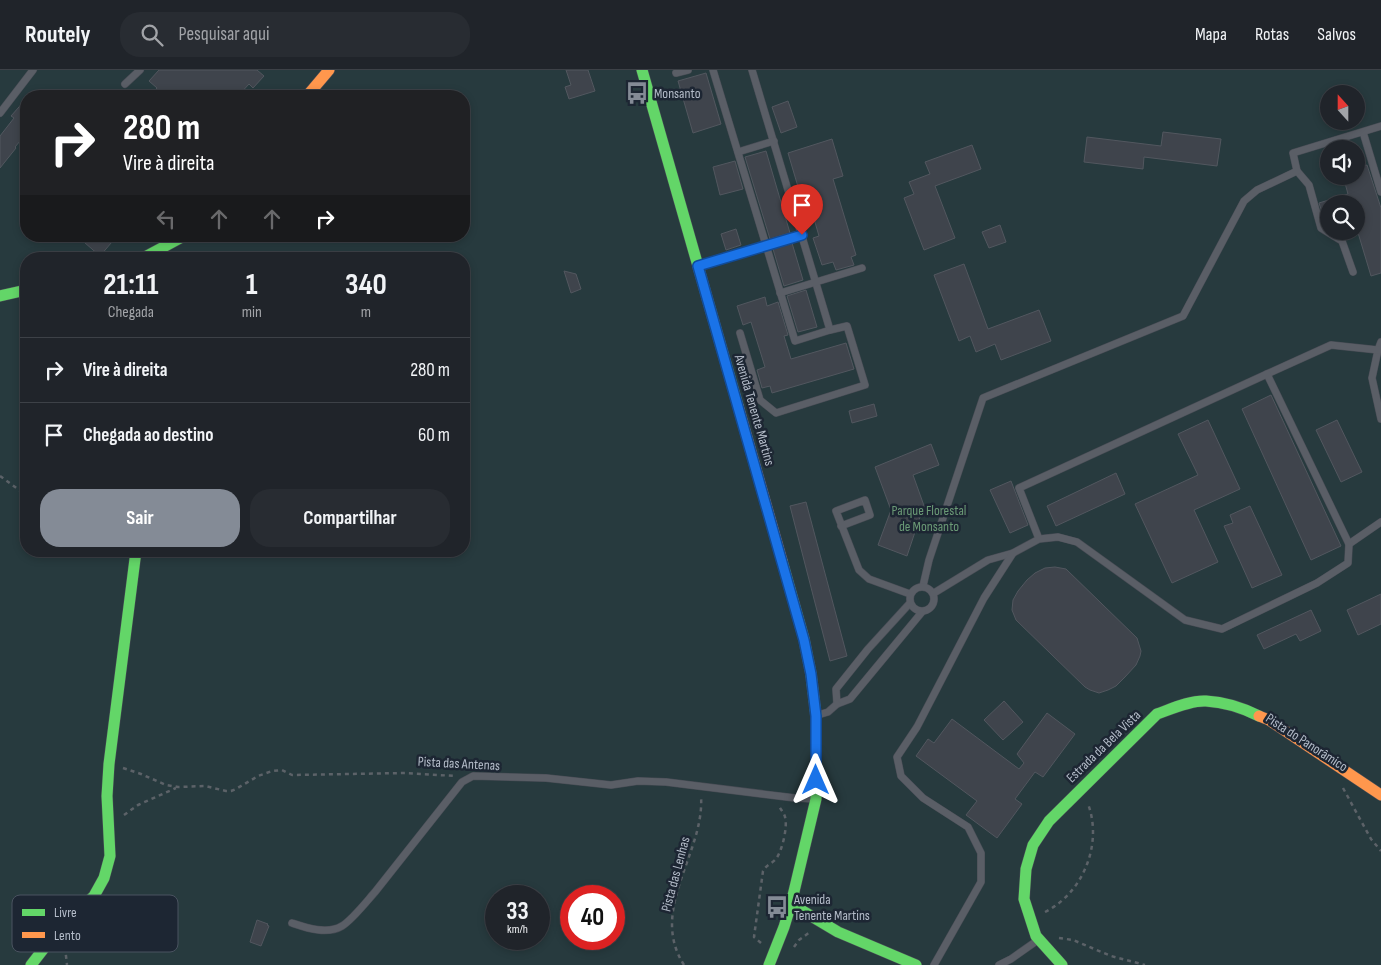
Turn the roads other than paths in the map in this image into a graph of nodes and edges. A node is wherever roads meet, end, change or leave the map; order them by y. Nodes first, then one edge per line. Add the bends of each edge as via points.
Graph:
1 (33, 70) edge
2 (140, 70) edge
3 (329, 70) edge
4 (642, 70) edge
5 (688, 70) edge
6 (713, 70) edge
7 (752, 70) edge
8 (676, 73) dead end
9 (125, 84) dead end
10 (312, 90) edge
11 (0, 113) edge
12 (1381, 126) edge
13 (1363, 132) junction
14 (774, 141) junction
15 (738, 152) junction
16 (1297, 171) junction
17 (1381, 192) edge
18 (802, 235) junction
19 (173, 242) edge
20 (766, 246) junction
21 (155, 252) edge
22 (698, 266) junction
23 (862, 268) dead end
24 (1353, 272) dead end
25 (816, 282) junction
26 (20, 291) edge
27 (780, 293) junction
28 (0, 296) edge
29 (830, 330) junction
30 (740, 333) dead end
31 (1380, 346) edge
32 (1267, 374) junction
33 (1381, 419) edge
34 (1381, 522) edge
35 (841, 526) junction
36 (1039, 539) junction
37 (1349, 544) junction
38 (1013, 553) junction
39 (135, 557) edge
40 (923, 586) junction
41 (934, 593) junction
42 (910, 594) junction
43 (910, 603) junction
44 (922, 612) junction
45 (836, 704) junction
46 (816, 716) junction
47 (1381, 795) edge
48 (816, 799) junction
49 (95, 895) edge
50 (791, 904) junction
51 (292, 923) dead end
52 (1038, 940) junction
53 (41, 952) edge
54 (31, 965) edge
55 (769, 965) edge
56 (916, 965) edge
57 (934, 965) edge
58 (999, 965) edge
59 (1062, 965) edge

1 - 11 lane
2 - 9 lane
3 - 10 street
4 - 22 street, Avenida Tenente Martins
5 - 8 lane
6 - 15 lane
7 - 14 lane
12 - 13 lane
13 - 16 lane via 1293,153
13 - 17 lane
14 - 15 lane
14 - 18 lane
15 - 20 lane
16 - 24 lane via 1309,185 1321,228 1342,241
16 - 40 lane via 1257,190 1244,201 1183,316 983,398
18 - 20 lane
18 - 25 lane
19 - 21 street
20 - 22 lane
20 - 27 lane
22 - 46 street, Avenida Tenente Martins via 804,640
23 - 25 lane
25 - 27 lane
25 - 29 lane
26 - 28 street
27 - 29 lane via 794,341
29 - 30 lane via 847,326 865,385 776,413 760,400
31 - 32 lane via 1331,345
31 - 33 lane via 1372,378
32 - 36 lane via 1019,488
32 - 37 lane
34 - 37 lane
35 - 35 lane via 870,515 865,500 836,511
35 - 42 lane via 859,570 868,579
36 - 37 lane via 1058,537 1077,542 1185,620 1222,628 1317,584 1348,563
36 - 38 lane
38 - 41 lane via 988,560
38 - 57 lane via 984,598 917,727 897,757 901,776 923,798 968,827 981,853 981,882
39 - 49 street via 109,764 110,856 104,878
40 - 41 lane
40 - 42 lane
41 - 44 lane via 935,602
42 - 43 lane
43 - 44 lane
43 - 45 lane via 836,689
44 - 45 lane via 850,699
45 - 46 lane via 828,712
46 - 48 street, Avenida Tenente Martins
47 - 52 street, Estrada da Bela Vista via 1269,720 1240,707 1205,701 1158,714 1049,821 1033,845 1026,869 1024,899
48 - 50 street, Avenida Tenente Martins
48 - 51 lane, Pista das Antenas via 666,782 611,784 473,776 462,782 375,892 342,926 328,930 310,929
50 - 55 street, Avenida Tenente Martins
50 - 56 street via 838,932
52 - 58 lane
52 - 59 street, Estrada da Bela Vista
53 - 54 street

